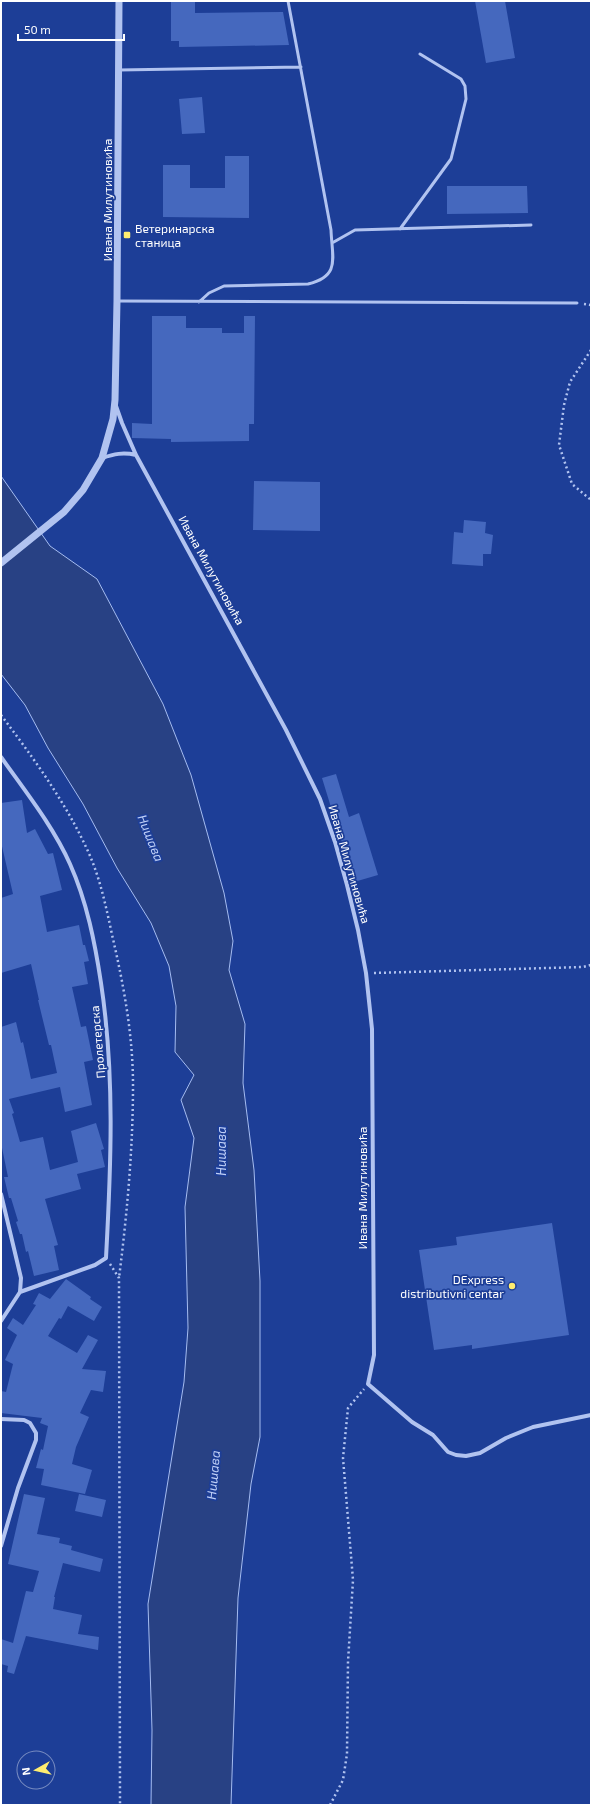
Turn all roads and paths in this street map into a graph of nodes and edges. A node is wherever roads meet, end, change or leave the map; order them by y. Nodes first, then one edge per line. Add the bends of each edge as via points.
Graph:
1 (119, 1) edge
2 (288, 1) edge
3 (420, 54) dead end
4 (301, 67) junction
5 (119, 70) junction
6 (531, 226) dead end
7 (400, 228) junction
8 (332, 243) junction
9 (117, 301) junction
10 (200, 302) junction
11 (577, 303) dead end
12 (591, 350) edge
13 (115, 400) junction
14 (136, 455) junction
15 (102, 458) junction
16 (591, 500) edge
17 (1, 563) edge
18 (1, 757) edge
19 (591, 965) edge
20 (366, 973) junction
21 (1, 1194) edge
22 (106, 1258) junction
23 (20, 1292) junction
24 (1, 1321) edge
25 (368, 1384) junction
26 (591, 1415) edge
27 (1, 1419) edge
28 (1, 1546) edge
29 (120, 1805) edge
30 (330, 1805) edge

1 - 5 street, Ивана Милутиновића
2 - 4 lane
3 - 7 lane via 461,79 465,86 466,99 451,160
4 - 5 lane
4 - 8 lane
5 - 9 street, Ивана Милутиновића
6 - 7 lane
7 - 8 lane via 354,230
8 - 10 lane via 332,266 328,276 319,281 308,284 224,286 209,293
9 - 10 lane
9 - 13 street, Ивана Милутиновића
10 - 11 lane
12 - 16 path via 570,382 559,445 572,484
13 - 14 street, Ивана Милутиновића
13 - 15 street, Ивана Милутиновића
14 - 15 street via 114,454
14 - 20 street, Ивана Милутиновића via 286,730 320,799 347,885
15 - 17 street, Ивана Милутиновића via 83,490 64,512
18 - 22 street, Пролетерска via 53,833 70,863 84,901 97,954 111,1075 111,1155
19 - 20 path
20 - 25 street, Ивана Милутиновића via 372,1029 374,1355
21 - 23 street via 19,1270
22 - 23 street via 95,1265
22 - 29 path via 119,1278
23 - 24 street
25 - 26 street via 412,1422 433,1435 448,1452 456,1455 480,1453 506,1438 533,1428
25 - 30 path via 348,1408 343,1458 353,1580 348,1662 347,1754 343,1780
27 - 28 street via 24,1420 30,1423 36,1433 36,1440 18,1488

